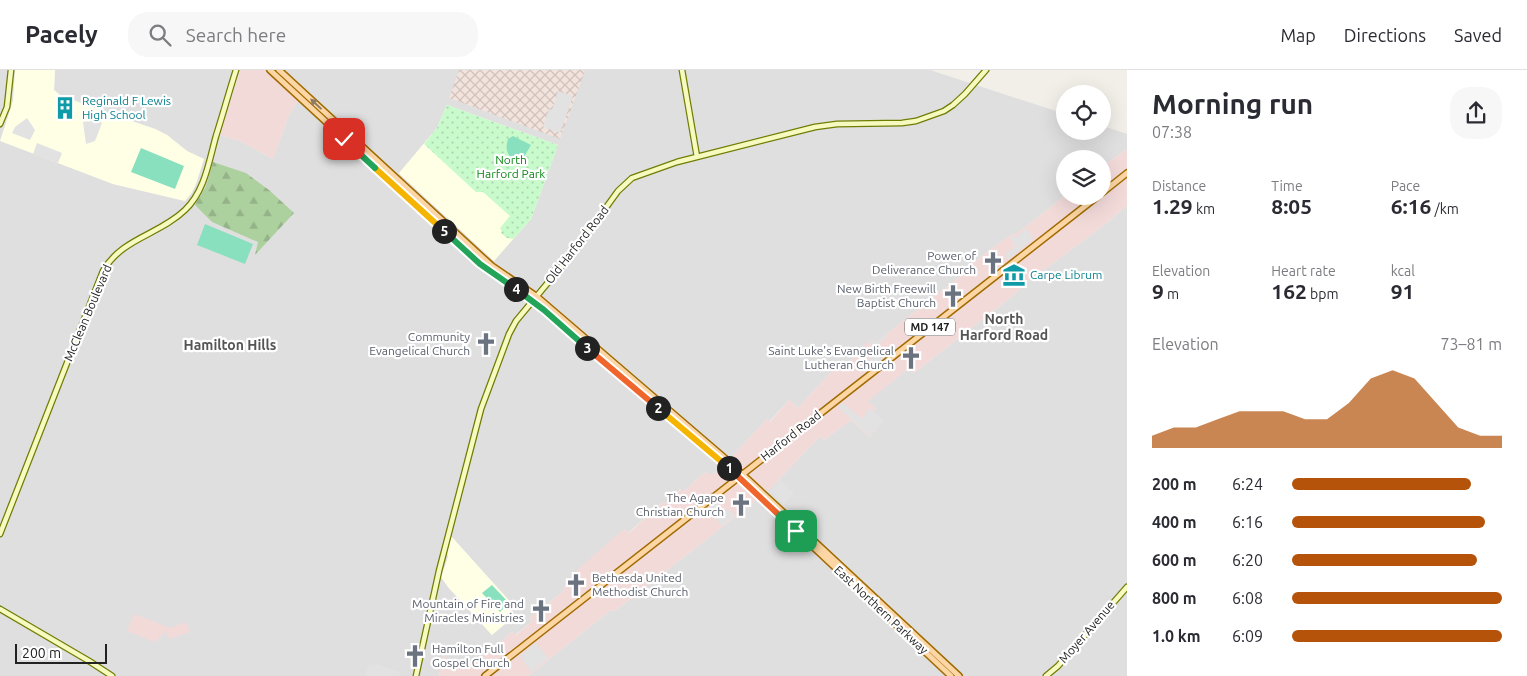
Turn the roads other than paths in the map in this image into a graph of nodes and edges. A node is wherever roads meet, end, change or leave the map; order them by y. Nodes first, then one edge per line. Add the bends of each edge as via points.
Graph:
1 (11, 70) edge
2 (236, 70) edge
3 (270, 70) edge
4 (279, 70) edge
5 (682, 70) edge
6 (986, 70) edge
7 (0, 124) edge
8 (697, 157) junction
9 (1127, 173) edge
10 (1111, 185) edge
11 (1087, 205) edge
12 (534, 299) junction
13 (741, 476) junction
14 (798, 529) junction
15 (0, 534) edge
16 (1127, 587) edge
17 (0, 610) edge
18 (112, 676) edge
19 (416, 676) edge
20 (485, 676) edge
21 (951, 676) edge
22 (959, 676) edge
23 (1046, 676) edge

1 - 7 street via 7,106
2 - 15 street, McClean Boulevard via 196,197 172,220 123,248 103,271
3 - 12 main road, East Northern Parkway via 472,257
12 -> 4 main road, East Northern Parkway via 475,251
5 - 8 street
6 - 8 street, Old Harford Road via 953,105 916,121 821,126
8 - 12 street, Old Harford Road via 650,170 627,182
9 - 10 main road
11 - 13 main road, Harford Road / MD 147
12 - 13 main road, East Northern Parkway
12 - 19 street, Old Harford Road via 508,334 481,409 439,570
13 - 14 main road, East Northern Parkway
13 - 20 main road, Harford Road / MD 147
14 - 21 main road, East Northern Parkway
14 - 22 main road, East Northern Parkway
16 - 23 street, Moyer Avenue
17 - 18 street

